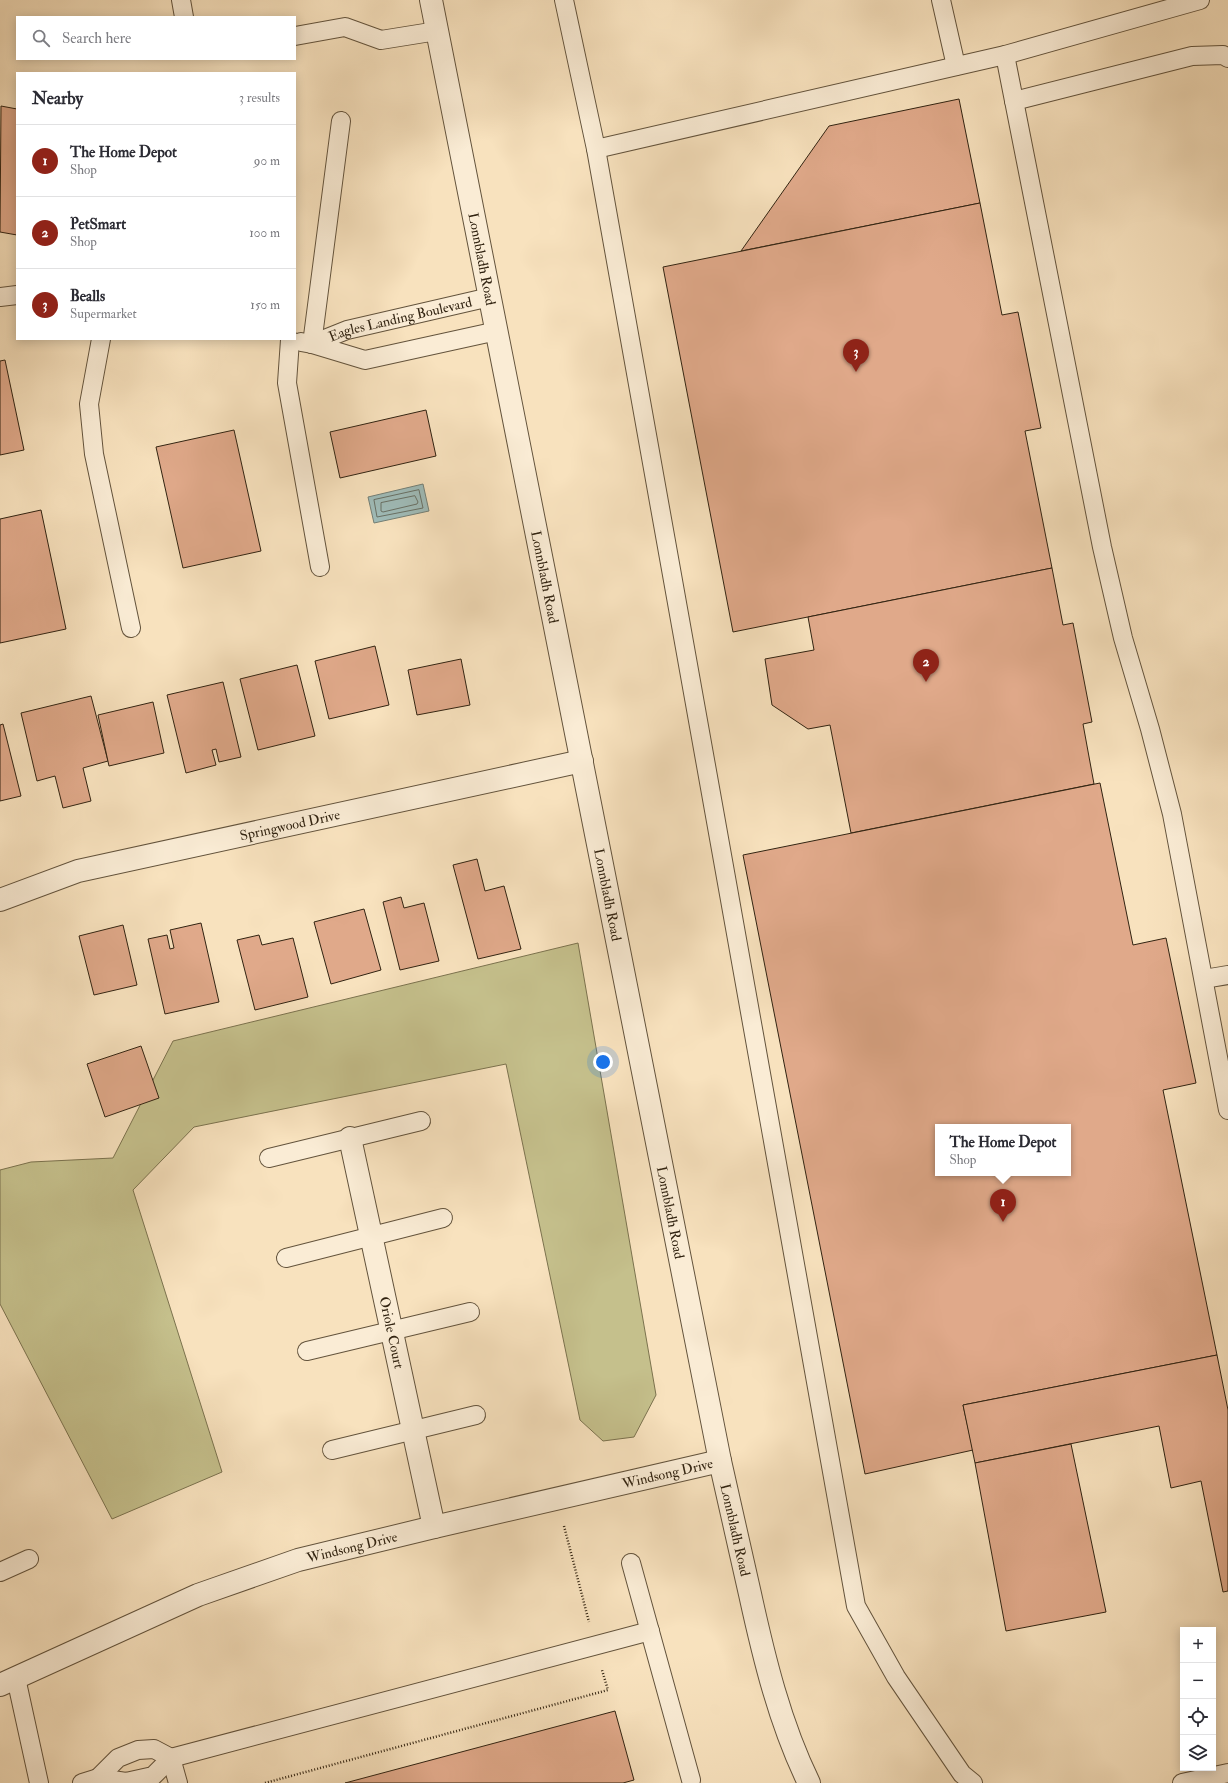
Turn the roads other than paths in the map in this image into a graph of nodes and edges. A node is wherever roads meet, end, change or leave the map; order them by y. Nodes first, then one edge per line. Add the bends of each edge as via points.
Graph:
1 (181, 0) edge
2 (431, 0) edge
3 (564, 0) edge
4 (940, 0) edge
5 (1200, 0) edge
6 (184, 16) edge
7 (437, 31) junction
8 (296, 36) edge
9 (1005, 55) junction
10 (1228, 58) edge
11 (956, 66) junction
12 (1014, 101) junction
13 (341, 121) dead end
14 (596, 149) junction
15 (16, 295) edge
16 (0, 297) edge
17 (490, 297) junction
18 (497, 331) junction
19 (101, 340) edge
20 (284, 340) edge
21 (312, 344) junction
22 (320, 567) dead end
23 (131, 628) dead end
24 (582, 761) junction
25 (0, 900) edge
26 (1228, 975) edge
27 (1204, 980) junction
28 (1228, 1110) edge
29 (421, 1121) dead end
30 (350, 1138) junction
31 (269, 1158) dead end
32 (443, 1218) dead end
33 (371, 1236) junction
34 (286, 1258) dead end
35 (470, 1312) dead end
36 (392, 1331) junction
37 (307, 1351) dead end
38 (476, 1415) dead end
39 (413, 1431) junction
40 (332, 1450) dead end
41 (720, 1461) junction
42 (434, 1527) junction
43 (29, 1559) dead end
44 (631, 1563) dead end
45 (0, 1572) edge
46 (650, 1631) junction
47 (8, 1682) edge
48 (171, 1758) junction
49 (1228, 1773) edge
50 (691, 1780) dead end
51 (90, 1781) edge
52 (39, 1783) edge
53 (178, 1783) edge
54 (809, 1783) edge
55 (973, 1783) edge
56 (1182, 1783) edge

1 - 6 lane
2 - 7 street, Lonnbladh Road
3 - 14 lane
4 - 11 lane
5 - 9 lane
7 - 8 lane via 381,40 345,27
7 - 17 street, Lonnbladh Road
9 - 11 lane
9 - 12 lane
10 - 12 lane via 1222,55 1192,56
11 - 14 lane
12 - 27 lane via 1102,547 1123,638 1172,814
13 - 21 lane
14 - 55 lane via 856,1606 896,1677 962,1774
15 - 16 lane
17 - 18 street, Lonnbladh Road
17 - 21 lane, Eagles Landing Boulevard via 347,330
18 - 21 lane, Eagles Landing Boulevard via 365,360
18 - 24 street, Lonnbladh Road
19 - 23 lane via 89,404 94,454
20 - 21 lane, Eagles Landing Boulevard
20 - 22 lane via 287,383
24 - 25 street, Springwood Drive via 78,871
24 - 41 street, Lonnbladh Road
26 - 27 lane
27 - 28 lane
29 - 30 lane
30 - 31 lane
30 - 33 street, Oriole Court
32 - 33 lane
33 - 34 lane
33 - 36 street, Oriole Court
35 - 36 lane
36 - 37 lane
36 - 39 street, Oriole Court
38 - 39 lane
39 - 40 lane
39 - 42 street, Oriole Court
41 - 42 street, Windsong Drive
41 - 54 street, Lonnbladh Road via 762,1646 779,1705
42 - 47 street, Windsong Drive via 298,1560 198,1595
43 - 45 lane
44 - 46 lane
46 - 48 lane
46 - 50 lane
47 - 52 lane
48 - 51 lane via 153,1776 126,1782
48 - 51 lane via 154,1749 138,1750 118,1758
48 - 53 lane
49 - 56 lane

